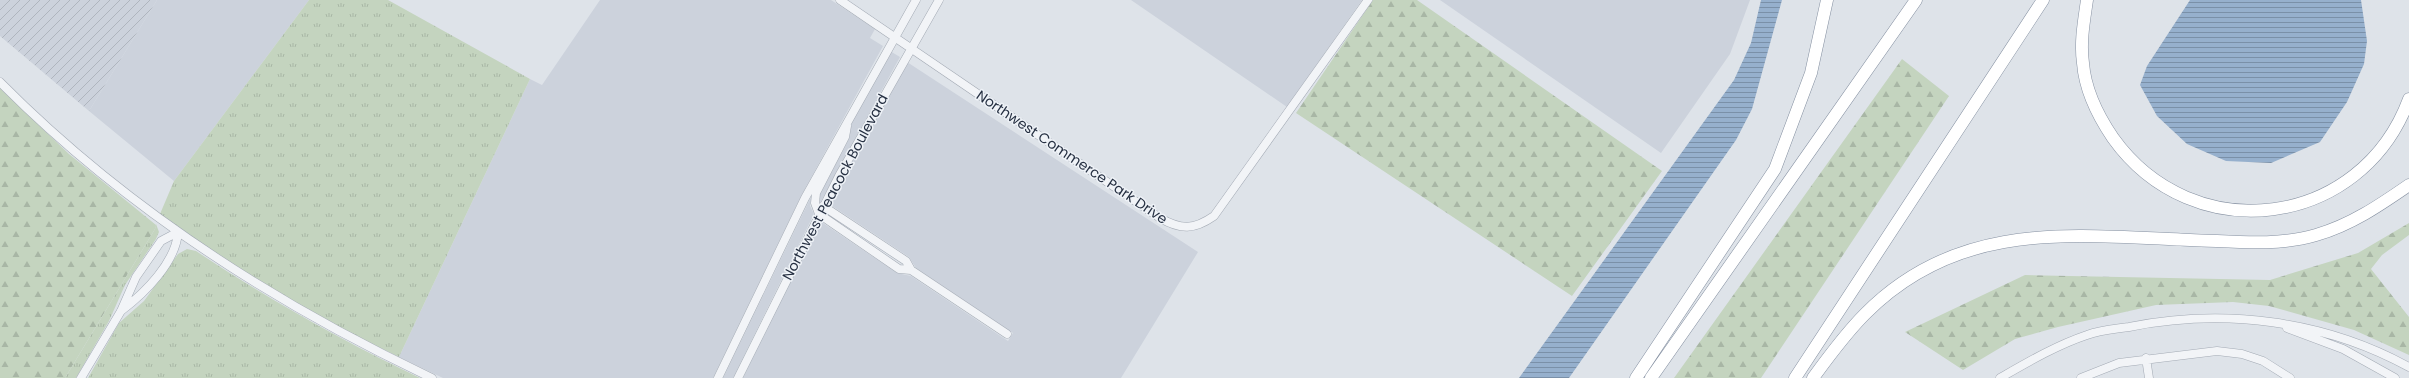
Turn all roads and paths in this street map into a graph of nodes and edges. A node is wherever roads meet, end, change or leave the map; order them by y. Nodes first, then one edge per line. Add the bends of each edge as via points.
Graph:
1 (840, 0) edge
2 (916, 0) edge
3 (939, 0) edge
4 (1368, 0) edge
5 (1827, 0) edge
6 (1916, 0) edge
7 (2043, 0) edge
8 (2087, 0) edge
9 (894, 36) junction
10 (910, 48) junction
11 (0, 82) edge
12 (2409, 99) edge
13 (848, 120) junction
14 (2409, 185) edge
15 (824, 206) junction
16 (819, 214) junction
17 (178, 232) junction
18 (911, 270) junction
19 (121, 311) junction
20 (2246, 318) junction
21 (1007, 334) dead end
22 (2146, 358) junction
23 (2409, 367) edge
24 (81, 378) edge
25 (432, 378) edge
26 (718, 378) edge
27 (738, 378) edge
28 (1636, 378) edge
29 (1651, 378) edge
30 (1795, 378) edge
31 (1813, 378) edge
32 (2000, 378) edge
33 (2081, 378) edge
34 (2149, 378) edge
35 (2290, 378) edge
36 (2395, 378) edge

1 - 9 street, Northwest Commerce Park Drive
2 - 9 street, Northwest Peacock Boulevard
3 - 10 street, Northwest Peacock Boulevard
4 - 10 street, Northwest Commerce Park Drive via 1214,216 1201,226 1173,225 1160,218
5 - 28 highway via 1811,73 1775,169
6 - 29 highway
7 - 30 highway
8 - 12 highway via 2082,32 2083,64 2090,97 2105,127 2128,158 2154,180 2184,197 2214,206 2262,211 2293,206 2325,195 2350,180 2371,162 2389,139
9 - 10 street, Northwest Commerce Park Drive
9 - 13 street, Northwest Peacock Boulevard
10 - 15 street, Northwest Peacock Boulevard
11 - 17 street via 72,150 140,206
13 - 16 street via 845,137 816,193 815,203
13 - 26 street, Northwest Peacock Boulevard via 805,198
14 - 31 highway via 2363,216 2315,236 2291,240 2243,242 2053,236 2011,240 1967,250 1933,264 1894,289 1866,312
15 - 16 street, Northwest Peacock Boulevard
15 - 18 street via 906,261
16 - 18 street via 899,269
16 - 27 street, Northwest Peacock Boulevard
17 - 19 street via 161,241 131,284
17 - 19 street via 176,247 153,282 140,297
17 - 25 street via 270,294 363,346
18 - 21 street
19 - 24 street
20 - 23 street via 2302,326 2353,341
20 - 32 street via 2162,320 2088,335 2029,361
20 - 36 street via 2294,330 2343,349
22 - 33 street via 2119,363
22 - 34 street
22 - 35 street via 2217,351 2242,354 2263,361

